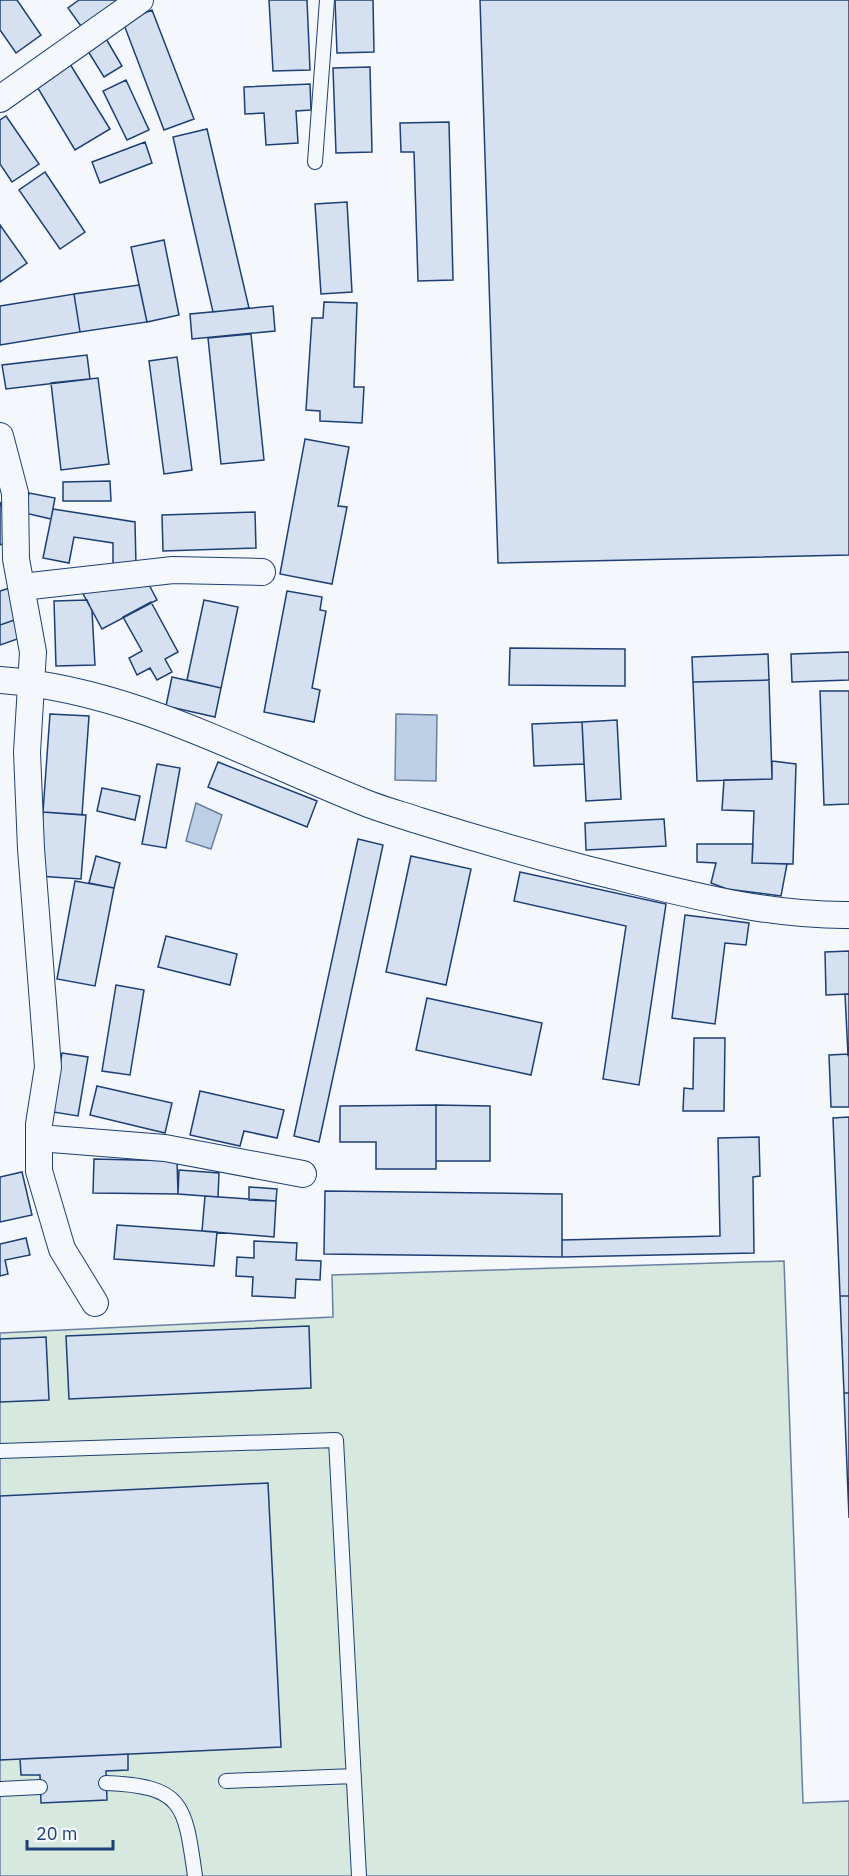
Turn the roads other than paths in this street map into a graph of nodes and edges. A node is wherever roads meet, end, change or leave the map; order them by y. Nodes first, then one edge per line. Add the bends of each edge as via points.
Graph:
1 (140, 0) edge
2 (327, 0) edge
3 (0, 99) edge
4 (315, 162) dead end
5 (0, 436) edge
6 (262, 572) dead end
7 (22, 586) junction
8 (0, 680) edge
9 (33, 682) junction
10 (849, 915) edge
11 (39, 1138) junction
12 (303, 1174) dead end
13 (95, 1303) dead end
14 (0, 1451) edge
15 (354, 1776) junction
16 (226, 1781) dead end
17 (106, 1783) dead end
18 (40, 1787) dead end
19 (0, 1789) edge
20 (195, 1876) edge
21 (359, 1876) edge

1 - 3 street
2 - 4 lane
5 - 7 street via 15,493 16,559
6 - 7 street via 173,570
7 - 9 street via 33,652
8 - 9 street
9 - 10 street via 97,695 154,714 359,801 503,847 733,904 787,914
9 - 11 street via 27,752 48,1067
11 - 12 street via 165,1148
11 - 13 street via 39,1171 62,1249
14 - 15 lane via 336,1440
15 - 16 lane
15 - 21 lane
17 - 20 lane via 137,1784 165,1791 180,1809 189,1835
18 - 19 lane

